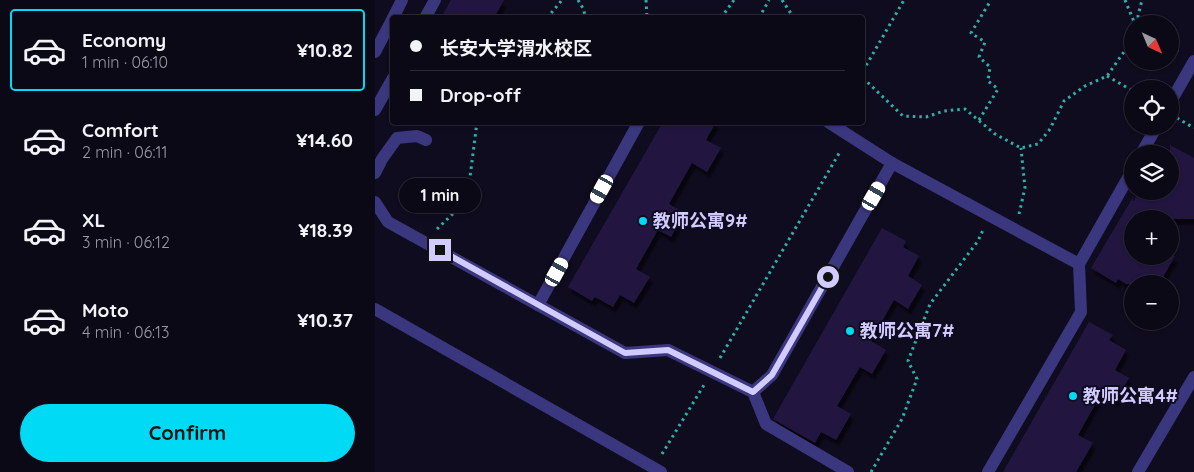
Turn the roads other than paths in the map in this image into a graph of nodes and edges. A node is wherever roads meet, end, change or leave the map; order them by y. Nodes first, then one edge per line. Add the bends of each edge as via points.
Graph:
1 (402, 0) edge
2 (435, 0) edge
3 (394, 15) edge
4 (427, 15) edge
5 (390, 24) edge
6 (375, 52) edge
7 (1194, 61) edge
8 (390, 83) edge
9 (1179, 87) edge
10 (375, 110) edge
11 (637, 125) edge
12 (832, 125) edge
13 (426, 140) dead end
14 (893, 163) junction
15 (375, 173) edge
16 (1124, 185) edge
17 (375, 202) edge
18 (1079, 264) junction
19 (538, 305) junction
20 (375, 308) edge
21 (1194, 377) edge
22 (753, 392) junction
23 (657, 470) edge
24 (848, 472) edge
25 (988, 472) edge
26 (1138, 472) edge

1 - 3 street
2 - 4 street
5 - 6 street
7 - 9 street
8 - 10 street
11 - 19 street
12 - 14 street
13 - 15 street via 417,136 397,138
14 - 18 street
14 - 22 street via 772,375
16 - 18 street
17 - 19 street via 388,222
18 - 25 street via 1081,312
19 - 22 street via 625,353 668,350
20 - 23 street
21 - 26 street
22 - 24 street via 766,424

